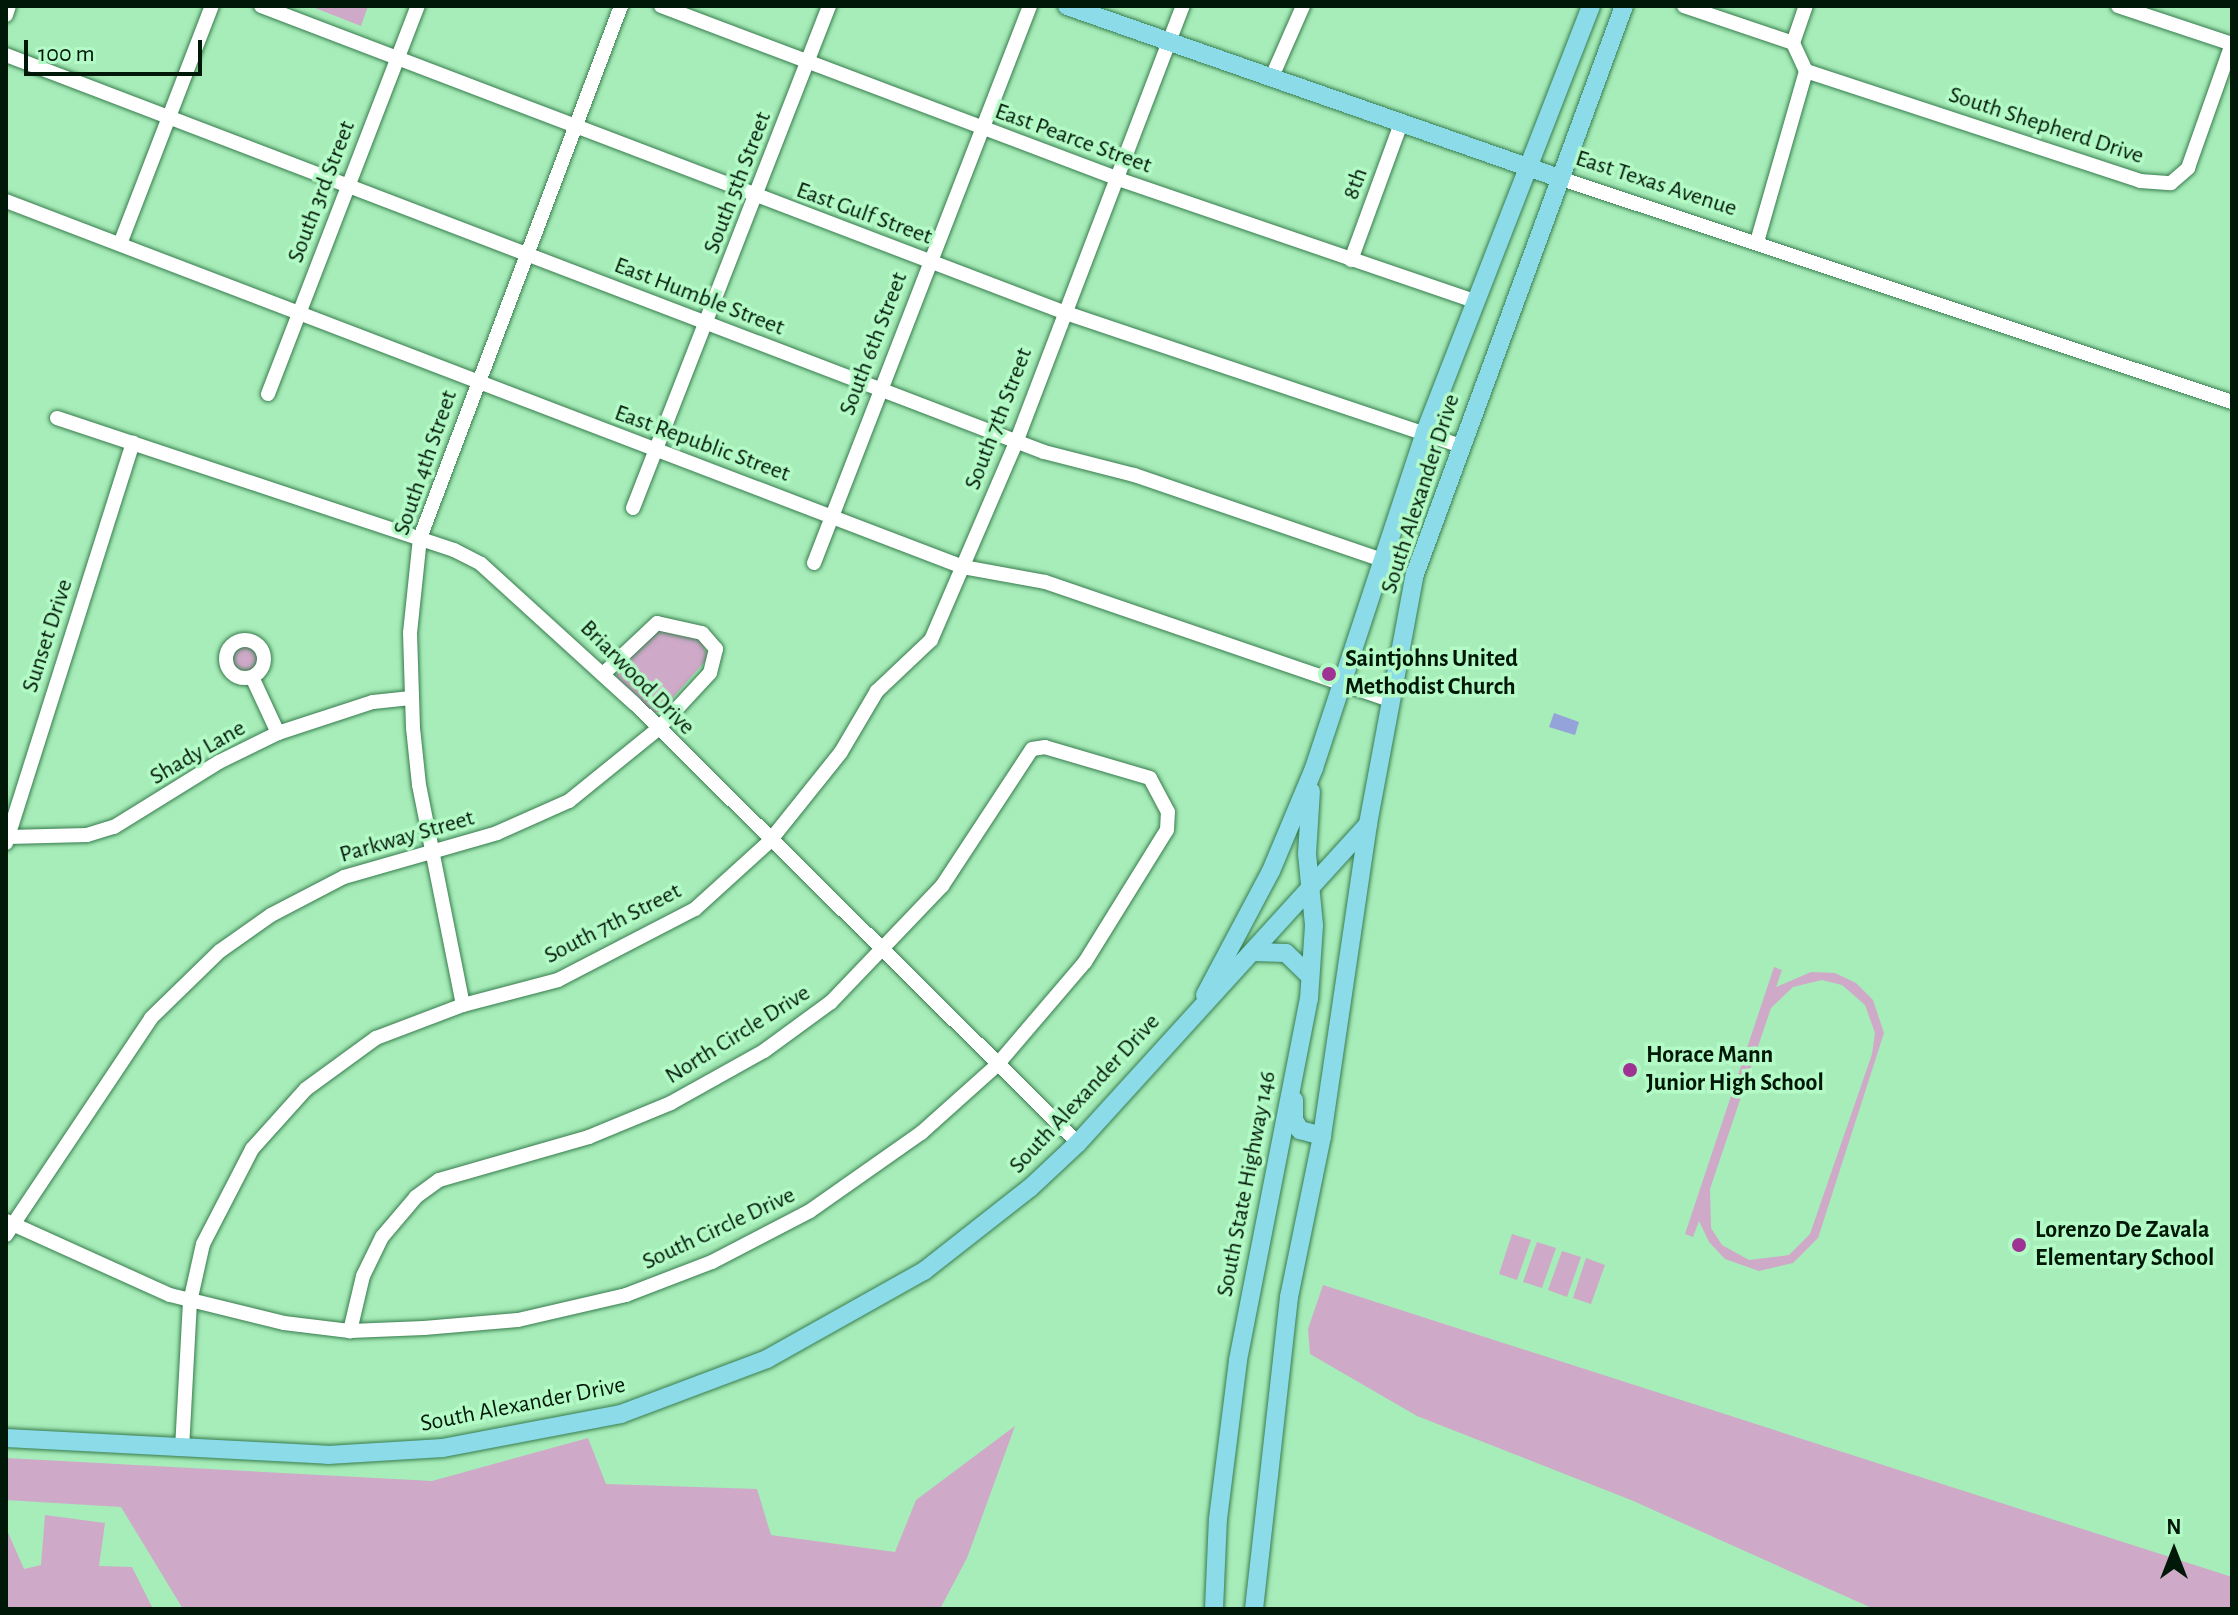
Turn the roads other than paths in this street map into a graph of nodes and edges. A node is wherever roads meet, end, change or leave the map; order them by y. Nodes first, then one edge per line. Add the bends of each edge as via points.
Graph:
1 (9, 6) edge
2 (212, 6) edge
3 (261, 6) edge
4 (418, 6) edge
5 (621, 6) edge
6 (661, 6) edge
7 (829, 6) edge
8 (1030, 6) edge
9 (1067, 6) edge
10 (1183, 6) edge
11 (1303, 6) edge
12 (1591, 6) edge
13 (1624, 6) edge
14 (1684, 6) edge
15 (1806, 6) edge
16 (2118, 6) edge
17 (6, 15) edge
18 (1793, 43) junction
19 (2232, 44) edge
20 (1167, 45) junction
21 (6, 55) edge
22 (397, 58) junction
23 (808, 62) junction
24 (1806, 71) junction
25 (1271, 79) junction
26 (168, 118) junction
27 (1401, 123) junction
28 (576, 126) junction
29 (982, 130) junction
30 (1529, 167) junction
31 (1559, 178) junction
32 (1118, 179) junction
33 (349, 185) junction
34 (756, 197) junction
35 (6, 201) edge
36 (1757, 242) junction
37 (120, 244) junction
38 (529, 254) junction
39 (1351, 260) junction
40 (929, 261) junction
41 (1475, 301) junction
42 (1063, 312) junction
43 (299, 313) junction
44 (707, 325) junction
45 (476, 383) junction
46 (881, 390) junction
47 (268, 394) dead end
48 (2232, 402) edge
49 (57, 418) dead end
50 (1425, 432) junction
51 (1017, 440) junction
52 (133, 443) junction
53 (1459, 445) junction
54 (656, 452) junction
55 (633, 508) dead end
56 (832, 515) junction
57 (420, 538) junction
58 (1382, 560) junction
59 (814, 563) dead end
60 (963, 567) junction
61 (603, 674) junction
62 (252, 677) dead end
63 (1343, 685) junction
64 (411, 698) junction
65 (1392, 701) junction
66 (658, 729) junction
67 (278, 733) junction
68 (1080, 758) joint
69 (1314, 768) junction
70 (1368, 824) junction
71 (7, 840) edge
72 (769, 842) junction
73 (431, 850) junction
74 (1312, 891) junction
75 (884, 952) junction
76 (1254, 952) junction
77 (1310, 976) junction
78 (463, 1005) junction
79 (1198, 1008) junction
80 (997, 1065) junction
81 (1294, 1069) junction
82 (1322, 1136) junction
83 (1078, 1143) junction
84 (8, 1228) edge
85 (190, 1302) junction
86 (350, 1331) junction
87 (6, 1438) edge
88 (182, 1449) junction
89 (1256, 1603) edge
90 (1213, 1604) edge

1 - 17 street
2 - 26 street
3 - 22 street, East Gulf Street
4 - 22 street, South 3rd Street
5 - 28 street, South 4th Street
6 - 23 street, East Pearce Street
7 - 23 street, South 5th Street
8 - 29 street, South 6th Street
9 - 20 main road, East Texas Avenue
10 - 20 street, South 7th Street
11 - 25 street
12 - 30 main road, South Alexander Drive
13 - 31 main road, South Alexander Drive
14 - 18 street
15 - 18 street
16 - 19 street
18 - 24 street
19 - 24 street, South Shepherd Drive via 2188,168 2171,183 2140,181
20 - 25 main road, East Texas Avenue
20 - 32 street, South 7th Street
21 - 26 street, East Humble Street
22 - 28 street, East Gulf Street
22 - 33 street, South 3rd Street
23 - 29 street, East Pearce Street
23 - 34 street, South 5th Street
24 - 36 street
25 - 27 main road, East Texas Avenue
26 - 33 street, East Humble Street
26 - 37 street
27 - 30 main road, East Texas Avenue
27 - 39 street, 8th
28 - 34 street, East Gulf Street
28 - 38 street, South 4th Street
29 - 32 street, East Pearce Street
29 - 40 street, South 6th Street
30 - 31 main road, East Texas Avenue
30 - 41 main road, South Alexander Drive
31 - 36 street, East Texas Avenue
31 - 53 main road, South Alexander Drive
32 - 39 street, East Pearce Street
32 - 42 street, South 7th Street
33 - 38 street, East Humble Street
33 - 43 street, South 3rd Street
34 - 40 street, East Gulf Street
34 - 44 street, South 5th Street
35 - 37 street, East Republic Street
36 - 48 street, East Texas Avenue
37 - 43 street, East Republic Street
38 - 44 street, East Humble Street
38 - 45 street, South 4th Street
39 - 41 street, East Pearce Street
40 - 42 street, East Gulf Street
40 - 46 street, South 6th Street
41 - 50 main road, South Alexander Drive
42 - 50 street, East Gulf Street
42 - 51 street, South 7th Street
43 - 45 street, East Republic Street
43 - 47 street, South 3rd Street
44 - 46 street, East Humble Street
44 - 54 street, South 5th Street
45 - 54 street, East Republic Street
45 - 57 street, South 4th Street
46 - 51 street, East Humble Street
46 - 56 street, South 6th Street
49 - 52 street, Briarwood Drive
50 - 53 street, East Gulf Street
50 - 58 main road, South Alexander Drive
51 - 58 street, East Humble Street
51 - 60 street, South 7th Street
52 - 57 street, Briarwood Drive
52 - 71 street, Sunset Drive
53 - 65 main road, South Alexander Drive via 1415,574
54 - 55 street, South 5th Street
54 - 56 street, East Republic Street
56 - 59 street, South 6th Street
56 - 60 street, East Republic Street
57 - 61 street, Briarwood Drive via 454,550 508,584
57 - 64 street, South 4th Street via 410,633
58 - 63 main road, South Alexander Drive
60 - 63 street, East Republic Street via 1045,582
60 - 72 street, South 7th Street via 931,640 877,691 841,752
61 - 66 street, Briarwood Drive
61 - 66 street, Parkway Street via 657,623 711,640 716,649 710,673
62 - 67 street
63 - 65 street, East Republic Street
63 - 69 main road, South Alexander Drive
64 - 67 street, Shady Lane via 373,702
64 - 73 street, South 4th Street
65 - 70 main road, South Alexander Drive
66 - 72 street, Briarwood Drive
66 - 73 street, Parkway Street via 569,801 497,833
67 - 71 street, Shady Lane via 219,762 114,827 87,835
68 - 75 street, North Circle Drive via 1045,747 1032,749 978,838
68 - 80 street, South Circle Drive via 1150,778 1168,812 1167,830 1085,962
69 - 74 main road, South State Highway 146 via 1307,854
69 - 79 main road, South Alexander Drive via 1271,871
70 - 74 main road, South Alexander Drive
70 - 82 main road
72 - 75 street, Briarwood Drive
72 - 78 street, South 7th Street via 695,909 558,980
73 - 78 street, South 4th Street
73 - 84 street, Parkway Street via 344,877 271,915 198,970 143,1029
74 - 76 main road, South Alexander Drive
74 - 77 main road, South State Highway 146
75 - 80 street, Briarwood Drive
75 - 86 street, North Circle Drive via 831,1002 764,1051 671,1103 589,1137 439,1180 416,1197 382,1237 363,1276
76 - 77 main road via 1286,953
76 - 79 main road, South Alexander Drive
77 - 81 main road, South State Highway 146
78 - 85 street, South 7th Street via 363,1046 306,1089 277,1120 252,1149 209,1228
79 - 83 main road, South Alexander Drive
80 - 83 street, Briarwood Drive
80 - 86 street, South Circle Drive via 921,1133 852,1184 712,1262 626,1295 518,1320
81 - 82 main road via 1294,1120 1300,1130
81 - 90 main road, South State Highway 146 via 1238,1360
82 - 89 main road via 1280,1359
83 - 88 main road, South Alexander Drive via 970,1237 877,1301 767,1359 667,1399 562,1427 429,1449 328,1455
84 - 85 street, South Circle Drive
85 - 86 street, South Circle Drive
85 - 88 street, South 7th Street
87 - 88 main road, South Alexander Drive

